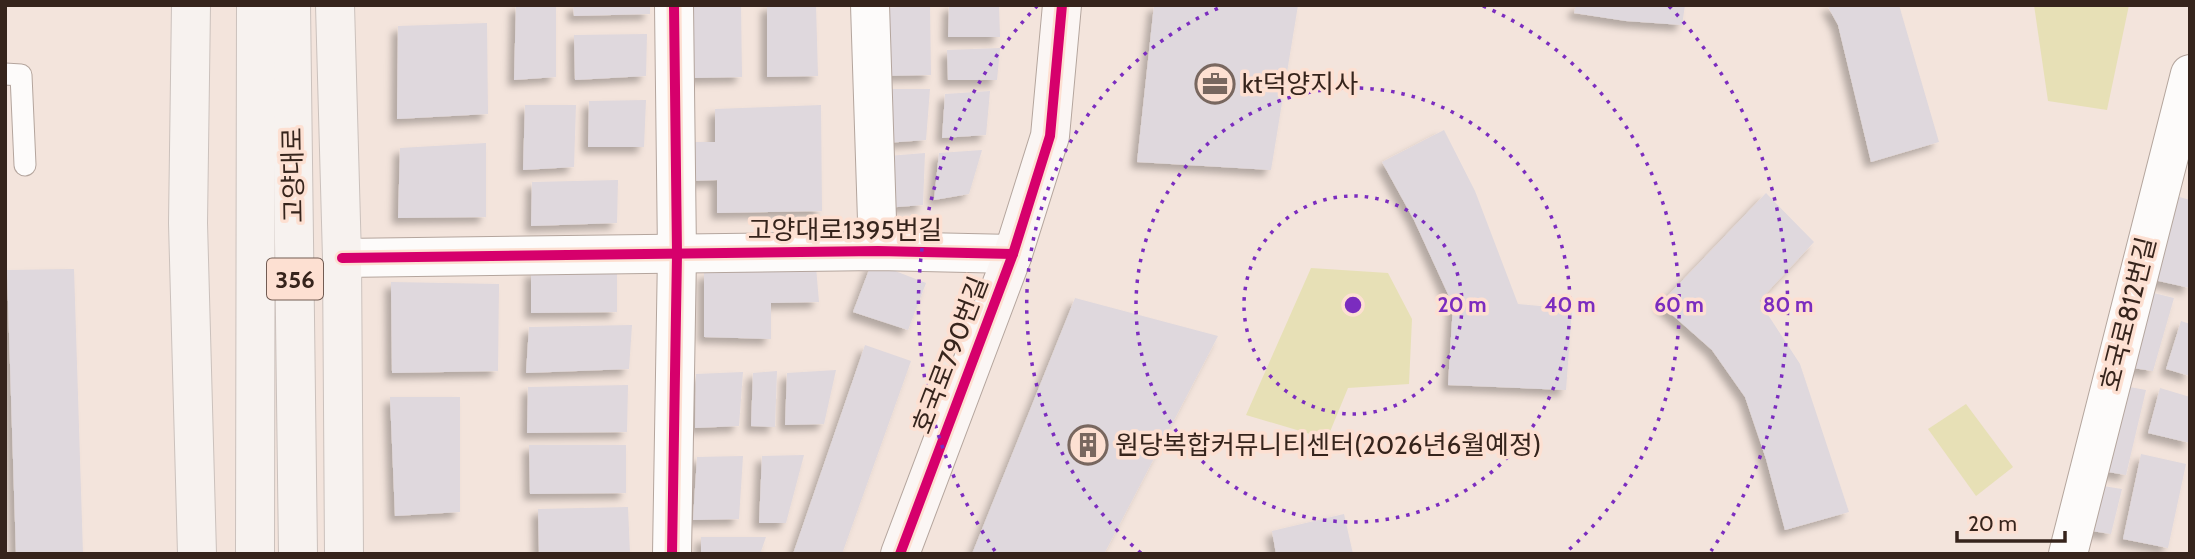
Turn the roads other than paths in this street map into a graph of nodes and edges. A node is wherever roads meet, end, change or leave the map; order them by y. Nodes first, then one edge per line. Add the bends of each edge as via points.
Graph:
1 (191, 5) edge
2 (256, 5) edge
3 (291, 5) edge
4 (335, 5) edge
5 (674, 5) edge
6 (870, 5) edge
7 (1062, 5) edge
8 (5, 74) edge
9 (2190, 74) edge
10 (25, 164) dead end
11 (877, 251) junction
12 (677, 254) junction
13 (1013, 254) junction
14 (342, 258) junction
15 (197, 554) edge
16 (255, 554) edge
17 (298, 554) edge
18 (344, 554) edge
19 (672, 554) edge
20 (900, 554) edge
21 (2068, 554) edge

1 - 15 main road via 188,223
2 - 16 main road, 고양대로 / 356
3 - 17 main road, 고양대로 / 356
4 - 14 main road
5 - 12 street
6 - 11 street, 고양대로1395번길
7 - 13 street, 호국로790번길 via 1050,135
8 - 10 lane via 21,75
9 - 21 street, 호국로812번길
11 - 12 street, 고양대로1395번길
11 - 13 street, 고양대로1395번길
12 - 14 street, 고양대로1395번길
12 - 19 street
13 - 20 street, 호국로790번길
14 - 18 main road

